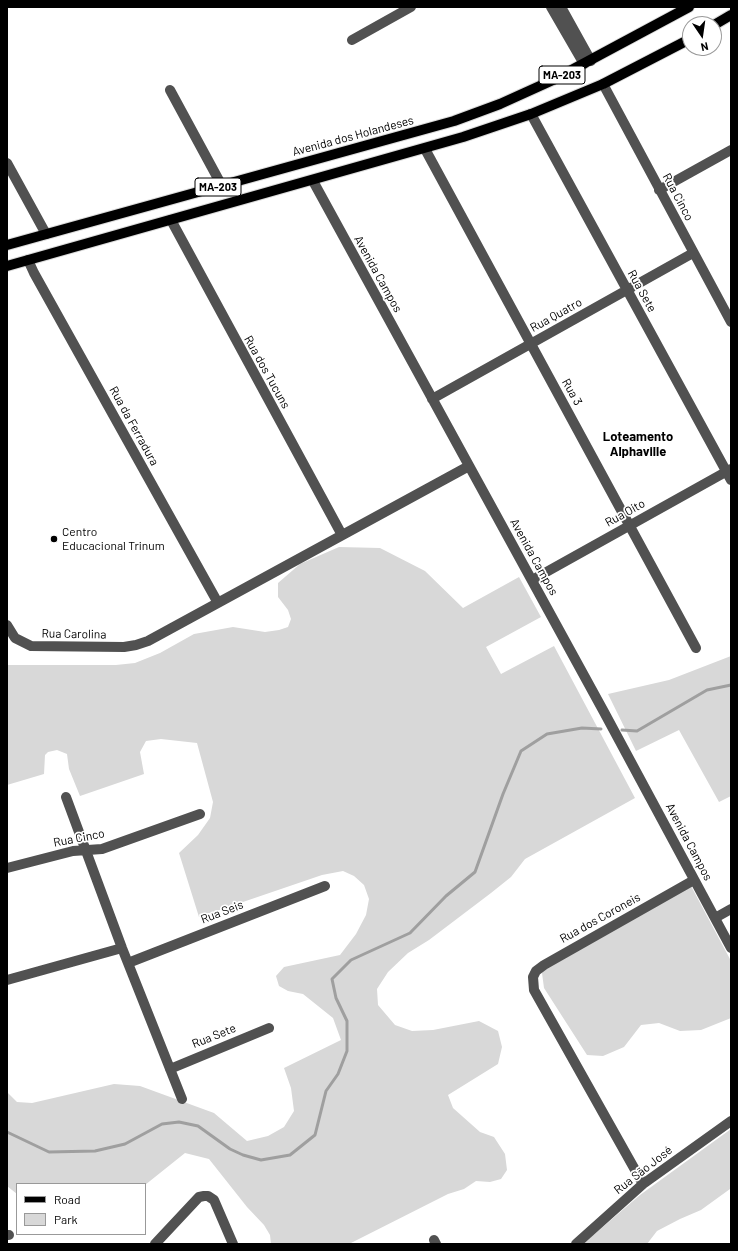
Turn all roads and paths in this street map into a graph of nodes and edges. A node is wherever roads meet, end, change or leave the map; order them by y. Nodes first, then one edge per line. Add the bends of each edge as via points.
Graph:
1 (411, 7) edge
2 (551, 7) edge
3 (560, 7) edge
4 (689, 7) edge
5 (731, 15) edge
6 (722, 20) edge
7 (352, 40) dead end
8 (682, 43) edge
9 (587, 62) junction
10 (603, 84) junction
11 (170, 90) dead end
12 (531, 114) junction
13 (425, 149) junction
14 (731, 150) edge
15 (7, 163) edge
16 (312, 180) junction
17 (222, 186) junction
18 (659, 190) junction
19 (171, 220) junction
20 (46, 234) junction
21 (7, 245) edge
22 (693, 254) junction
23 (28, 260) junction
24 (7, 266) edge
25 (627, 290) junction
26 (731, 322) edge
27 (531, 344) junction
28 (432, 399) junction
29 (469, 466) junction
30 (730, 473) edge
31 (630, 526) junction
32 (342, 535) junction
33 (532, 580) junction
34 (218, 603) junction
35 (7, 625) edge
36 (696, 648) dead end
37 (66, 797) dead end
38 (200, 814) dead end
39 (85, 850) junction
40 (7, 868) edge
41 (694, 880) junction
42 (325, 886) dead end
43 (731, 909) edge
44 (714, 918) junction
45 (122, 948) junction
46 (731, 948) edge
47 (128, 963) junction
48 (7, 980) edge
49 (269, 1028) dead end
50 (170, 1069) junction
51 (182, 1098) dead end
52 (731, 1121) edge
53 (643, 1184) junction
54 (155, 1244) edge
55 (233, 1244) edge
56 (576, 1244) edge

1 - 7 street
2 - 9 street
3 - 9 street
4 - 9 main road, Avenida dos Holandeses / MA-203
5 - 6 main road
8 - 10 main road, MA-203
9 - 17 main road, Avenida dos Holandeses / MA-203 via 508,101 454,121
10 - 12 main road, MA-203
10 - 18 street, Rua Cinco
11 - 17 street
12 - 13 main road, MA-203
12 - 25 street, Rua Sete
13 - 16 main road, MA-203
13 - 27 street, Rua 3
14 - 18 street
15 - 20 street
16 - 19 main road, MA-203
16 - 28 street, Avenida Campos
17 - 20 main road, Avenida dos Holandeses / MA-203
18 - 22 street, Rua Cinco
19 - 23 main road, MA-203
19 - 32 street, Rua dos Tucuns
20 - 21 main road, Avenida dos Holandeses / MA-203
22 - 25 street, Rua Quatro
22 - 26 street, Rua Cinco
23 - 24 main road, MA-203
23 - 34 street, Rua da Ferradura
25 - 27 street, Rua Quatro
25 - 30 street, Rua Sete
27 - 28 street, Rua Quatro
27 - 31 street, Rua 3
28 - 29 street, Avenida Campos
29 - 32 street, Rua Carolina
29 - 33 street, Avenida Campos
30 - 31 street, Rua Oito
31 - 33 street, Rua Oito
31 - 36 street, Rua 3
32 - 34 street, Rua Carolina
33 - 41 street, Avenida Campos
34 - 35 street, Rua Carolina via 148,641 124,647 31,646 15,638
37 - 39 street
38 - 39 street, Rua Cinco via 102,849
39 - 40 street, Rua Cinco
39 - 45 street
41 - 44 street, Avenida Campos
41 - 53 street, Rua dos Coroneis via 544,965 536,970 533,977 534,990
42 - 47 street, Rua Seis
43 - 44 street
44 - 46 street, Avenida Campos
45 - 47 street
45 - 48 street
47 - 50 street
49 - 50 street, Rua Sete
50 - 51 street
52 - 53 street, Rua São José
53 - 56 street, Rua São José
54 - 55 street via 200,1197 208,1196 214,1200

